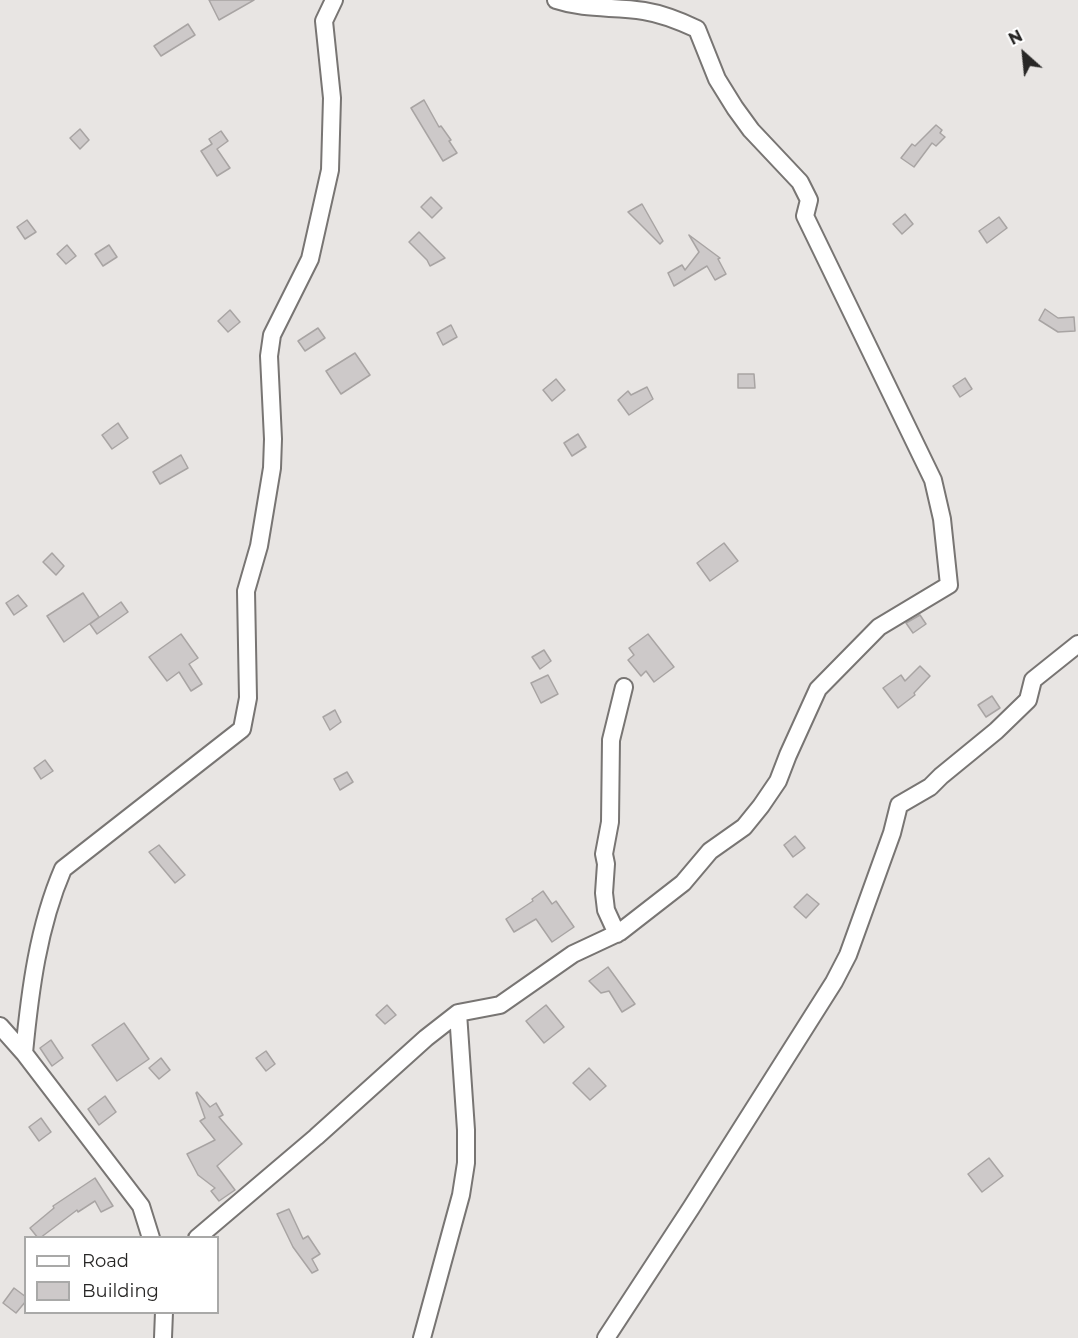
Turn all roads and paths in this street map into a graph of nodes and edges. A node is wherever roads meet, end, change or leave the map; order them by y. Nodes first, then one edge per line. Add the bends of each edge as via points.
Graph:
1 (334, 0) edge
2 (556, 0) edge
3 (1078, 644) edge
4 (624, 687) dead end
5 (617, 934) junction
6 (458, 1013) junction
7 (0, 1026) edge
8 (24, 1053) junction
9 (150, 1236) edge
10 (199, 1236) edge
11 (164, 1314) edge
12 (163, 1338) edge
13 (422, 1338) edge
14 (606, 1338) edge

1 - 8 street via 324,21 332,98 330,170 310,259 272,335 269,356 272,468 259,546 246,591 248,698 242,729 63,869 51,897 30,989
2 - 5 street via 574,6 644,11 697,29 717,79 735,108 800,182 809,200 805,216 933,480 942,519 949,585 879,627 818,689 778,781 750,820 710,851 683,883
3 - 14 street via 1033,680 1028,700 996,731 930,787 899,805 848,955 834,982
4 - 5 street via 610,740 610,822 604,854 606,910
5 - 6 street via 573,954 500,1005
6 - 10 street
6 - 13 street via 466,1163
7 - 8 street
8 - 9 street via 141,1206
11 - 12 street

